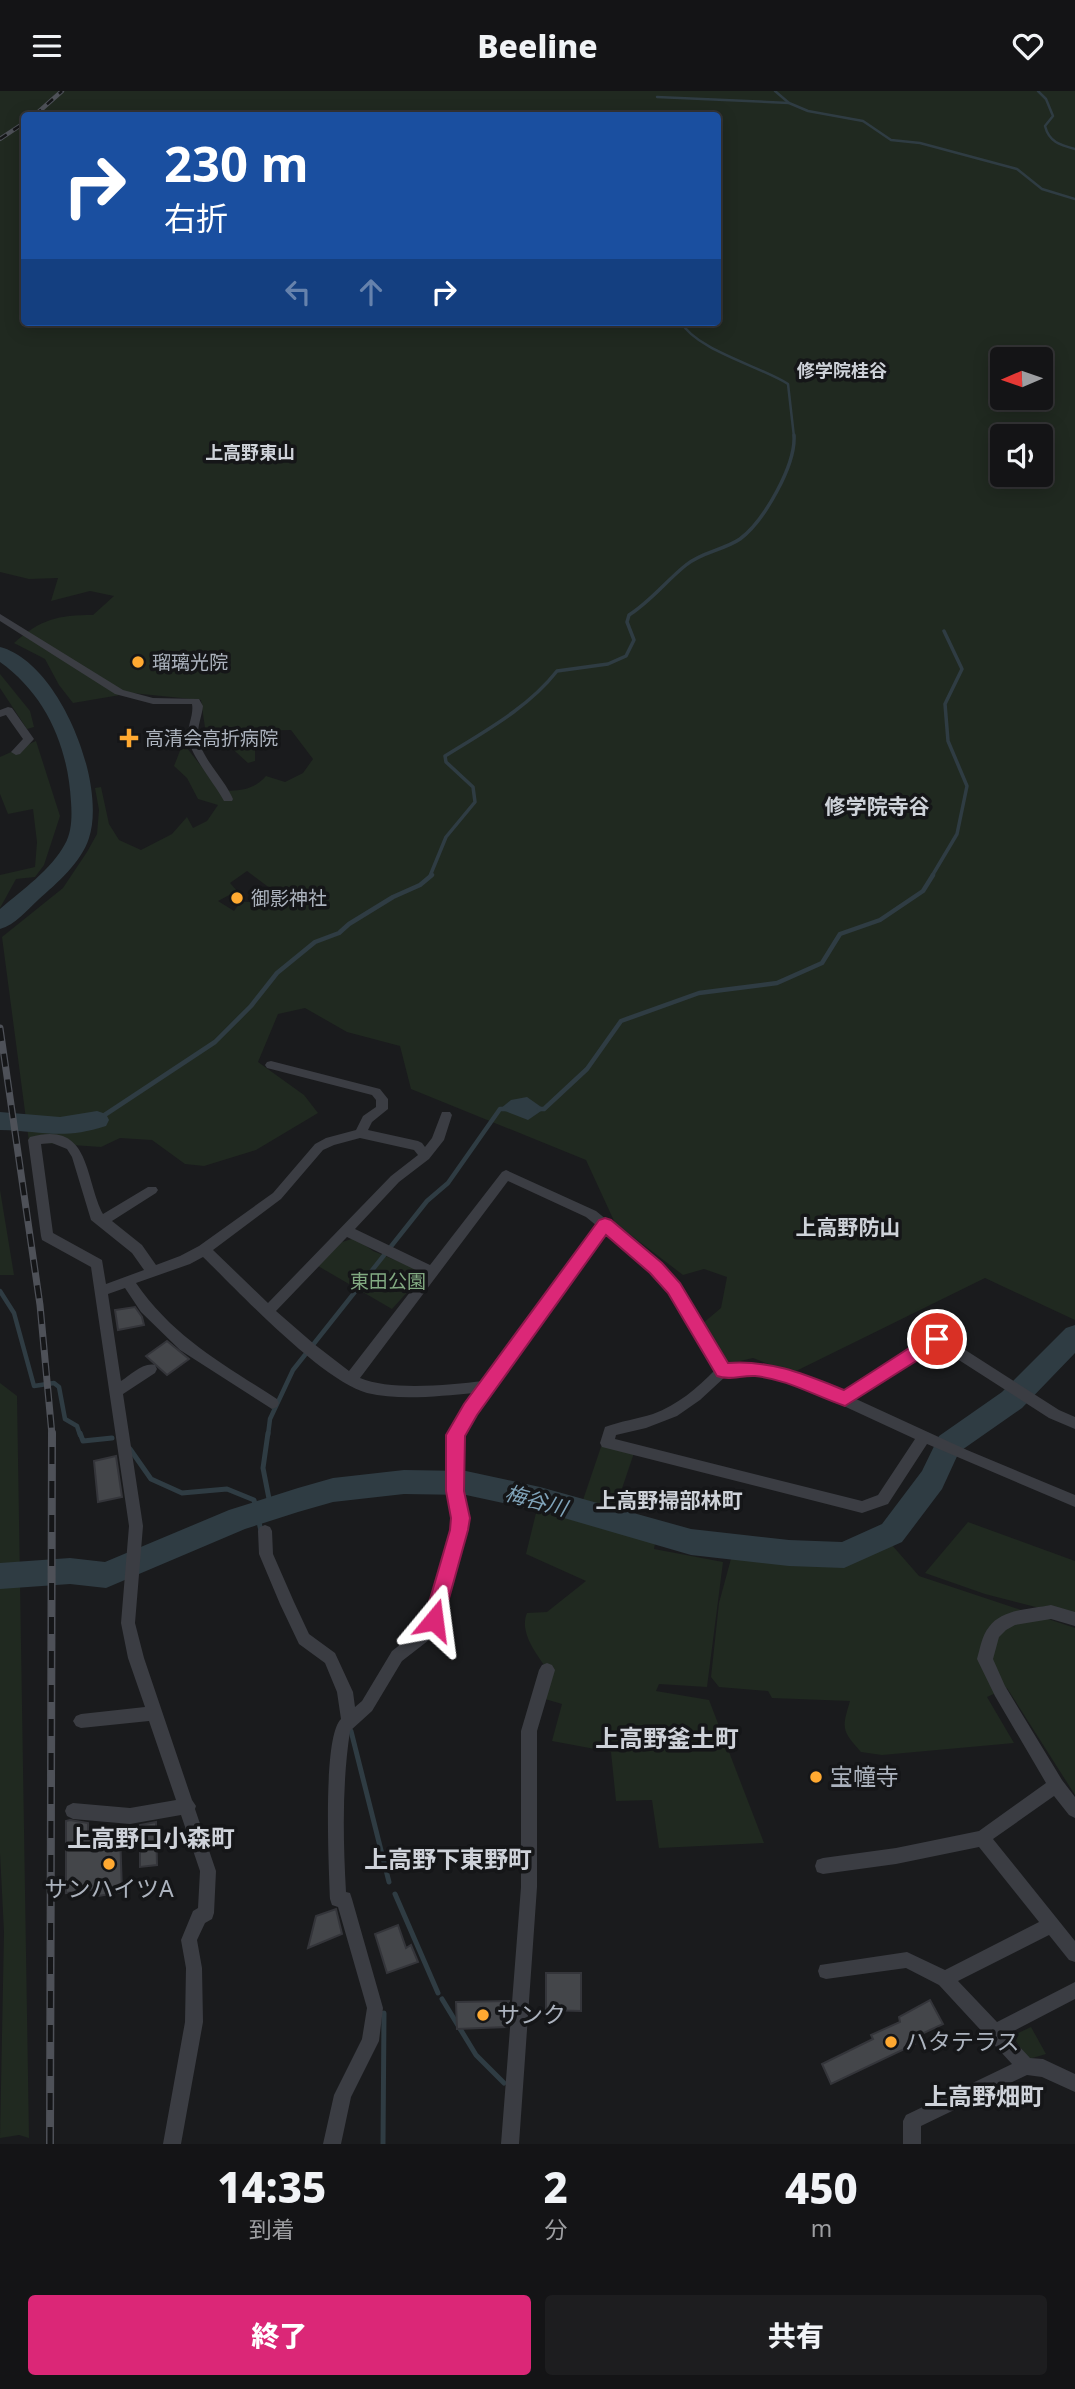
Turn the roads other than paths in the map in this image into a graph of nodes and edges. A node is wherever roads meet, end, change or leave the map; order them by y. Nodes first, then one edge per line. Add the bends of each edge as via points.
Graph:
1 (0, 617) edge
2 (0, 714) edge
3 (16, 752) dead end
4 (228, 799) dead end
5 (271, 1065) dead end
6 (446, 1115) dead end
7 (360, 1133) junction
8 (425, 1156) junction
9 (152, 1190) dead end
10 (104, 1220) junction
11 (605, 1224) junction
12 (347, 1230) junction
13 (204, 1250) junction
14 (153, 1272) junction
15 (432, 1272) junction
16 (128, 1282) junction
17 (101, 1291) junction
18 (270, 1310) junction
19 (150, 1370) dead end
20 (723, 1371) junction
21 (351, 1379) junction
22 (489, 1386) junction
23 (116, 1392) junction
24 (845, 1399) junction
25 (272, 1403) dead end
26 (1075, 1423) edge
27 (923, 1437) junction
28 (1075, 1501) edge
29 (265, 1531) dead end
30 (1075, 1619) edge
31 (547, 1670) dead end
32 (155, 1713) junction
33 (349, 1720) junction
34 (80, 1721) dead end
35 (1056, 1785) junction
36 (188, 1806) junction
37 (1075, 1810) edge
38 (73, 1811) dead end
39 (982, 1838) junction
40 (823, 1866) dead end
41 (1052, 1924) junction
42 (1075, 1954) edge
43 (826, 1972) dead end
44 (945, 1979) junction
45 (1075, 1990) edge
46 (995, 2032) junction
47 (1026, 2066) junction
48 (1075, 2083) edge
49 (172, 2144) edge
50 (332, 2144) edge
51 (510, 2144) edge
52 (912, 2144) edge

1 - 4 street via 119,692 153,701 195,701 196,747
2 - 3 street via 8,710 29,739
5 - 7 street via 376,1092 382,1109 367,1119
6 - 8 street via 438,1140
7 - 8 street via 418,1146
7 - 13 street via 319,1147 277,1196
8 - 12 street via 395,1179
9 - 10 street
10 - 14 street via 137,1249
10 - 17 street via 96,1216 79,1156 71,1146 53,1138 34,1140 47,1236 97,1264
11 - 15 street via 506,1175
11 - 20 street via 674,1288
11 - 22 street
12 - 15 street
12 - 18 street
13 - 14 street
13 - 18 street
14 - 16 street
15 - 21 street
16 - 17 street
16 - 25 street via 146,1308 185,1346
17 - 23 street
18 - 21 street
19 - 23 street
20 - 24 street via 754,1369 796,1378
20 - 27 street via 679,1410 659,1420 610,1431 607,1443 862,1507 883,1500
21 - 22 street via 365,1387
22 - 33 street via 456,1435 459,1530 434,1620 424,1635 397,1656 367,1706
23 - 32 street via 136,1526 128,1623
24 - 26 street via 937,1339
24 - 27 street
27 - 28 street
29 - 33 street via 266,1554 281,1591 304,1639 330,1658 345,1692
30 - 35 street via 1051,1612 1013,1619 993,1633 985,1659
31 - 51 street via 529,1731 529,1887
32 - 34 street
32 - 36 street
33 - 50 street via 343,1727 339,1753 335,1827 341,1899 376,2008 370,2041 343,2095
35 - 37 street
35 - 39 street
36 - 38 street via 130,1816
36 - 49 street via 208,1871 206,1913 199,1917 188,1940 194,1968 194,2022
39 - 40 street
39 - 41 street
41 - 42 street
41 - 44 street
43 - 44 street via 906,1960
44 - 46 street
45 - 46 street
46 - 47 street
47 - 48 street via 1043,2068
47 - 52 street via 912,2121

